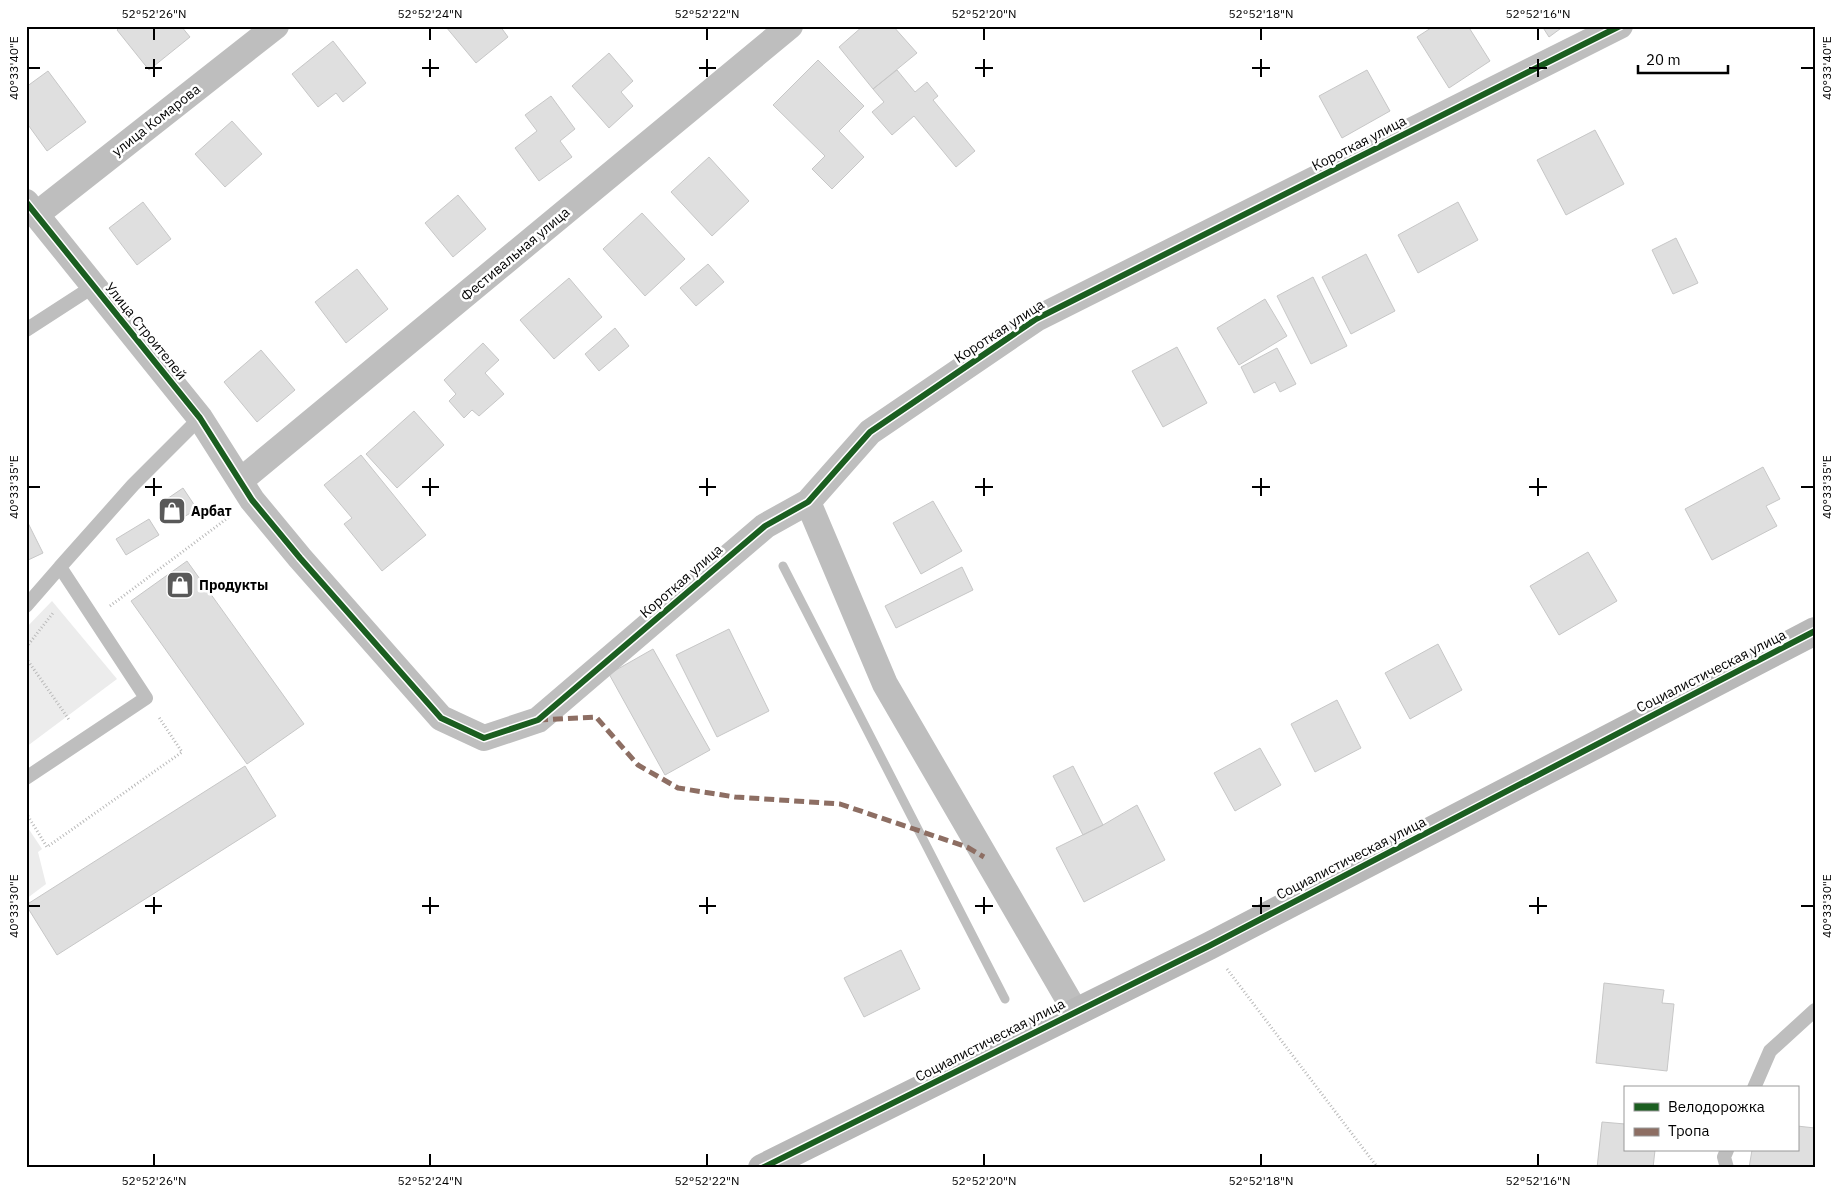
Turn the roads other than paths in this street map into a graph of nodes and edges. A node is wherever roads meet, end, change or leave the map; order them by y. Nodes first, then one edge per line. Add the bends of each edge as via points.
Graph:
1 (276, 26) edge
2 (790, 26) edge
3 (1620, 26) edge
4 (32, 208) edge
5 (94, 286) junction
6 (26, 330) edge
7 (200, 418) junction
8 (246, 491) junction
9 (808, 502) junction
10 (60, 567) junction
11 (26, 606) edge
12 (1815, 631) edge
13 (484, 738) joint
14 (26, 778) edge
15 (1815, 1010) edge
16 (1075, 1011) junction
17 (1755, 1086) edge
18 (1726, 1152) edge
19 (762, 1168) edge
20 (1727, 1168) edge

1 - 4 street, улица Комарова
2 - 8 street, Фестивальная улица
3 - 9 street, Короткая улица via 1036,319 870,432
4 - 5 street, Улица Строителей
5 - 6 lane
5 - 7 street, Улица Строителей
7 - 8 street, Улица Строителей
7 - 10 lane via 133,485
8 - 13 street, Улица Строителей via 300,558 441,718
9 - 13 street, Короткая улица via 765,526 538,720
9 - 16 street via 885,684
10 - 11 lane
10 - 14 lane via 146,698
12 - 16 street, Социалистическая улица via 1209,946
15 - 17 lane via 1770,1051
16 - 19 street, Социалистическая улица
18 - 20 lane

